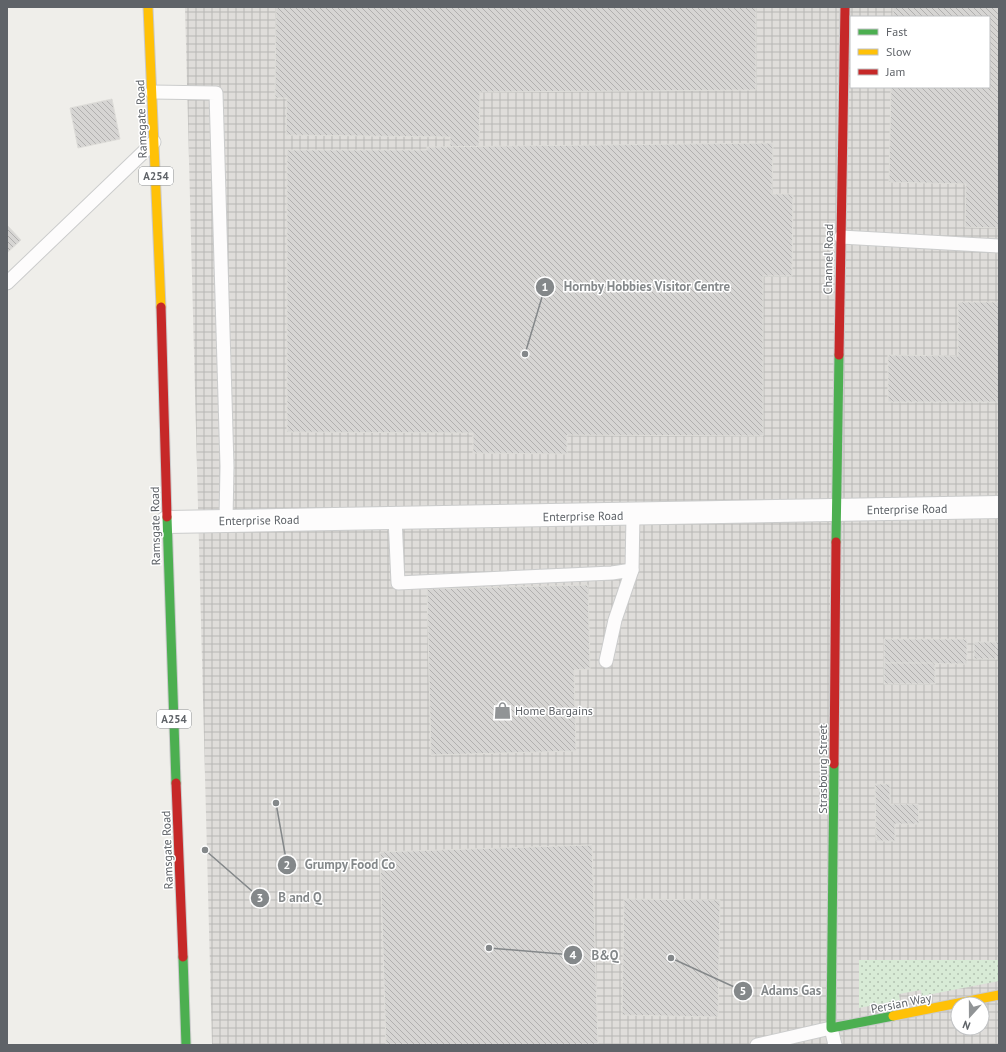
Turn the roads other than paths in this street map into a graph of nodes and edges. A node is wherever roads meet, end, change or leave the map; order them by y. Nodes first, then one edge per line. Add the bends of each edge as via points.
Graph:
1 (148, 7) edge
2 (844, 7) edge
3 (152, 92) junction
4 (154, 142) junction
5 (841, 237) junction
6 (999, 246) edge
7 (7, 283) edge
8 (999, 507) edge
9 (836, 510) junction
10 (633, 515) junction
11 (395, 518) junction
12 (226, 520) junction
13 (167, 522) junction
14 (632, 570) junction
15 (606, 661) dead end
16 (999, 996) edge
17 (831, 1028) junction
18 (186, 1045) edge
19 (757, 1045) edge
20 (835, 1045) edge

1 - 3 street, Ramsgate Road / A254
2 - 5 street, Channel Road
3 - 4 street, Ramsgate Road / A254
3 - 12 lane via 216,93 227,466
4 - 7 lane
4 - 13 street, Ramsgate Road / A254 via 163,344
5 - 6 lane
5 - 9 street, Channel Road
8 - 9 street, Enterprise Road
9 - 10 street, Enterprise Road
9 - 17 street, Strasbourg Street
10 - 11 street, Enterprise Road
10 - 14 lane
11 - 12 street, Enterprise Road
11 - 14 lane via 398,583
12 - 13 street, Enterprise Road
13 - 18 street, Ramsgate Road / A254
14 - 15 lane via 615,620
16 - 17 street, Persian Way
17 - 19 lane
17 - 20 lane

